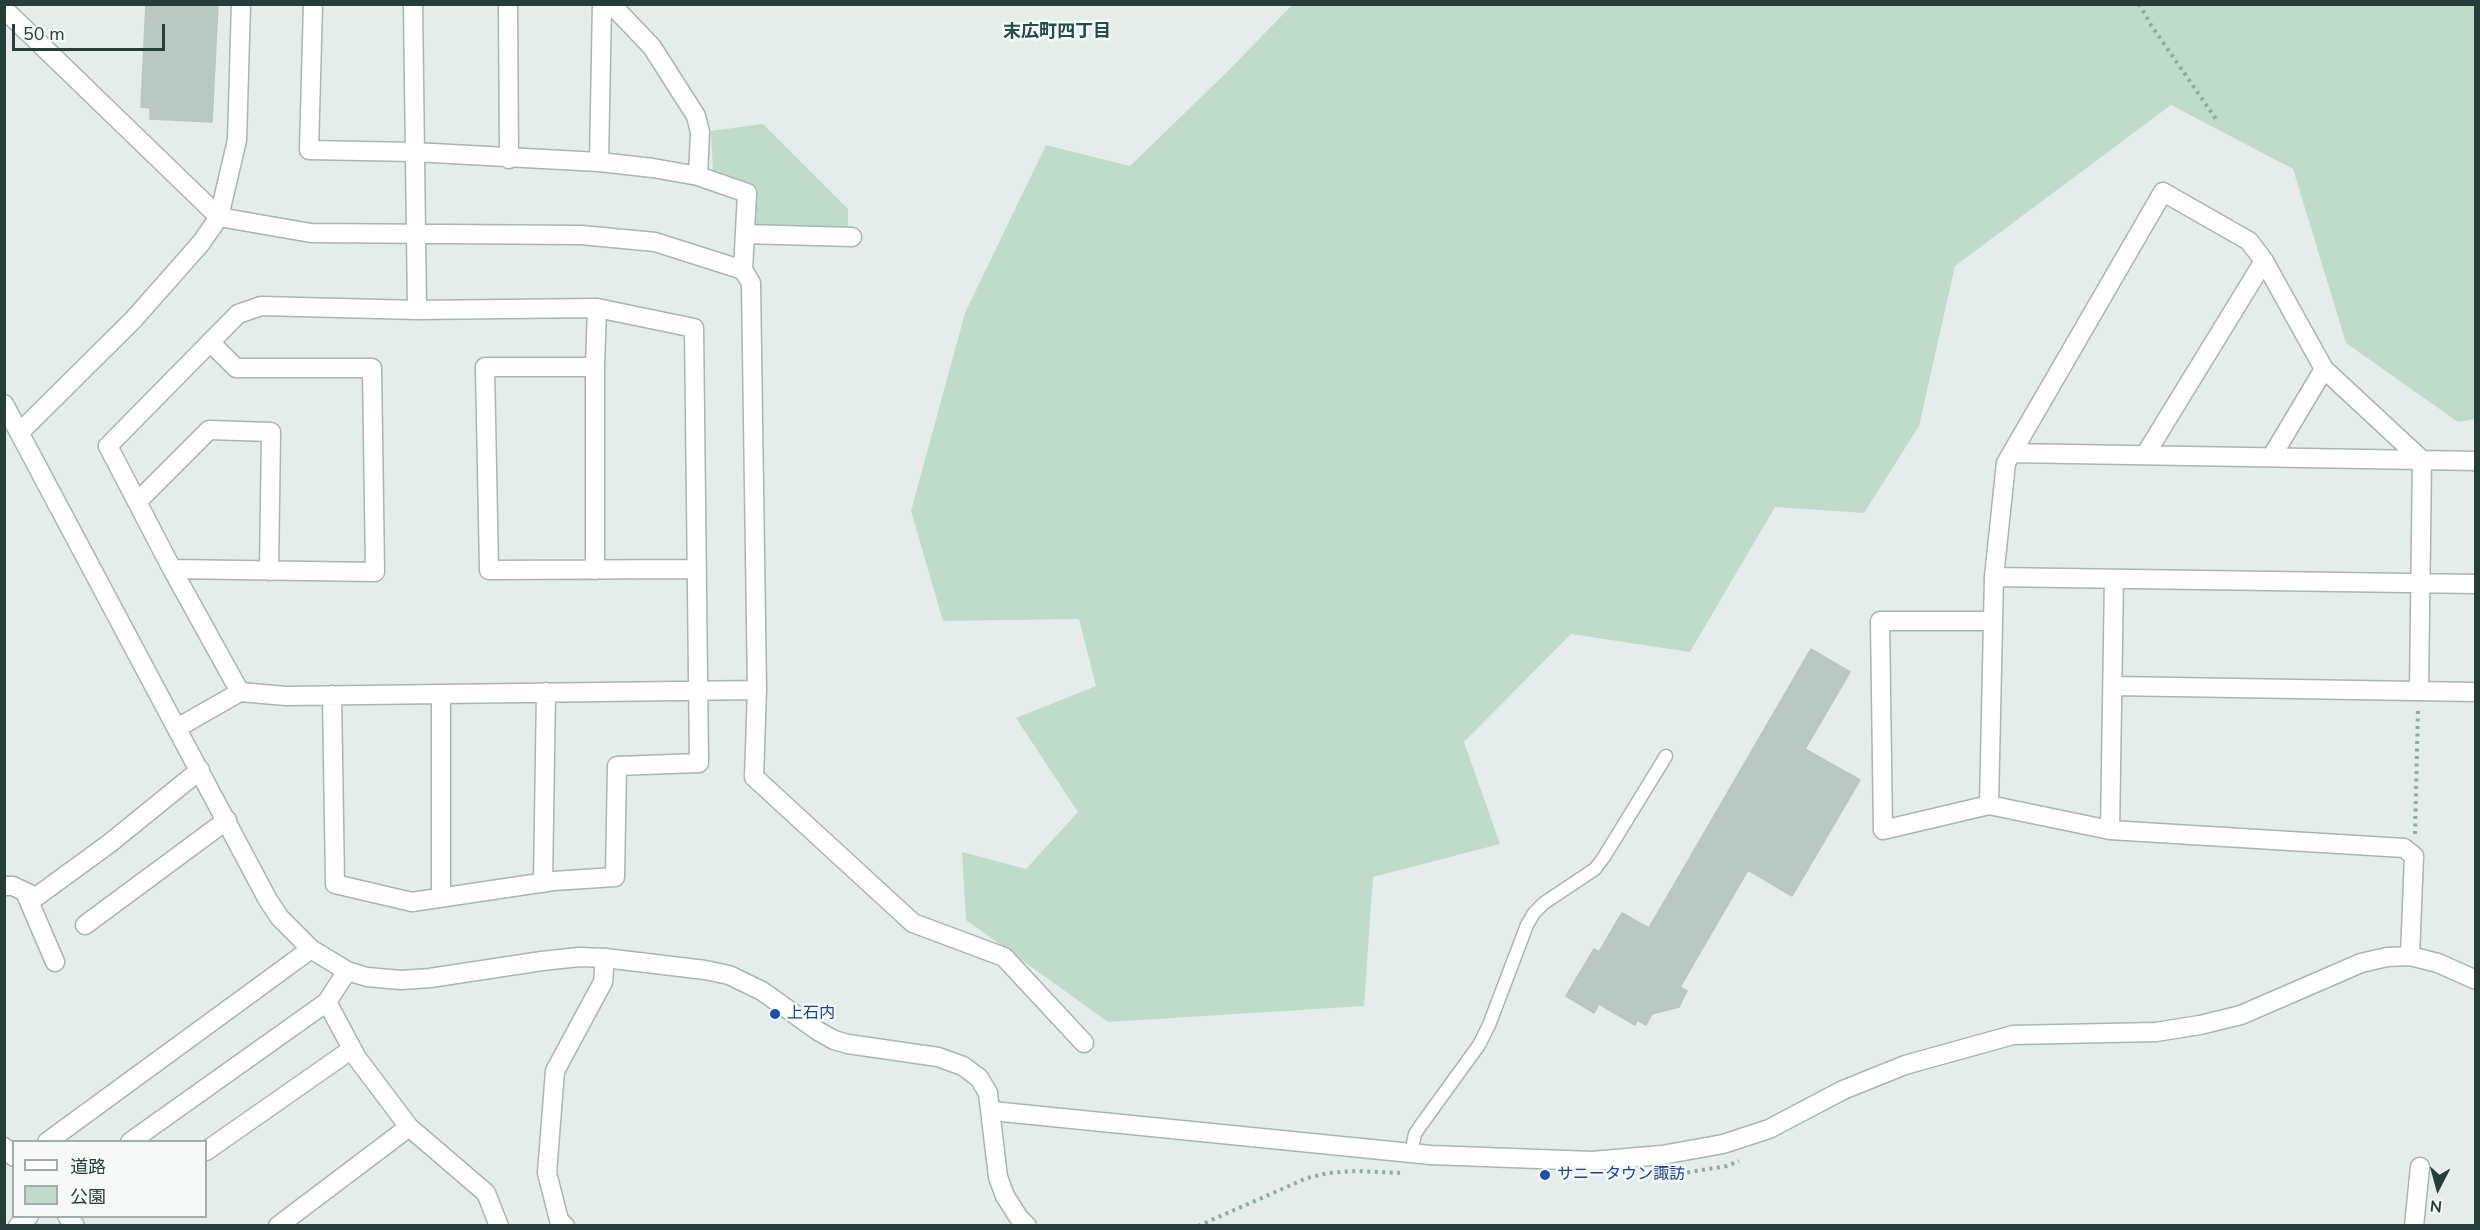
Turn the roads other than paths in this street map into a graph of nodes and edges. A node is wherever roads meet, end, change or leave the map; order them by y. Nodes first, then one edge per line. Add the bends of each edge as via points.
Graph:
1 (241, 4) edge
2 (313, 4) edge
3 (413, 4) edge
4 (508, 4) edge
5 (602, 4) edge
6 (611, 4) edge
7 (4, 9) edge
8 (414, 153) junction
9 (508, 159) junction
10 (599, 162) junction
11 (698, 176) junction
12 (219, 217) junction
13 (415, 234) junction
14 (745, 234) junction
15 (852, 237) dead end
16 (2264, 261) junction
17 (743, 270) junction
18 (597, 308) junction
19 (417, 309) junction
20 (210, 342) junction
21 (595, 367) junction
22 (2324, 369) junction
23 (4, 404) edge
24 (20, 432) junction
25 (2012, 453) junction
26 (2145, 454) junction
27 (2272, 456) junction
28 (2422, 460) junction
29 (2475, 461) edge
30 (137, 502) junction
31 (695, 568) junction
32 (172, 570) junction
33 (595, 570) junction
34 (268, 571) junction
35 (1994, 578) junction
36 (2114, 579) junction
37 (2419, 583) junction
38 (2475, 584) edge
39 (1993, 621) junction
40 (2113, 686) junction
41 (757, 690) junction
42 (699, 691) junction
43 (2419, 691) junction
44 (240, 692) junction
45 (546, 692) junction
46 (2475, 692) edge
47 (441, 694) junction
48 (332, 695) junction
49 (177, 728) junction
50 (1666, 756) dead end
51 (200, 770) junction
52 (1989, 805) junction
53 (227, 820) junction
54 (2110, 830) junction
55 (543, 883) junction
56 (4, 886) edge
57 (24, 892) junction
58 (441, 898) junction
59 (85, 925) dead end
60 (311, 949) junction
61 (2410, 956) junction
62 (605, 958) junction
63 (55, 962) dead end
64 (347, 971) junction
65 (2475, 980) edge
66 (327, 1002) junction
67 (1084, 1043) dead end
68 (352, 1049) junction
69 (992, 1111) junction
70 (409, 1127) junction
71 (50, 1140) edge
72 (133, 1140) edge
73 (207, 1150) edge
74 (1411, 1153) junction
75 (2420, 1167) dead end
76 (278, 1226) edge
77 (499, 1226) edge
78 (565, 1226) edge
79 (1027, 1226) edge
80 (2414, 1226) edge

1 - 12 street via 237,140
2 - 8 street via 309,150
3 - 8 street
4 - 9 street
5 - 10 street
6 - 11 street via 652,46 696,116 700,132
7 - 12 street
8 - 9 street
8 - 13 street
9 - 10 street
10 - 11 street
11 - 14 street via 747,193
12 - 13 street via 311,233
12 - 24 street via 195,251 133,320
13 - 17 street via 581,235 645,241
13 - 19 street
14 - 15 street
14 - 17 street
16 - 22 street
16 - 25 street via 2249,241 2163,192
16 - 26 street
17 - 41 street via 751,283
18 - 19 street
18 - 21 street
18 - 31 street via 694,328
19 - 20 street via 261,306 238,314
20 - 30 street via 108,446
20 - 34 street via 236,368 372,368 375,572
21 - 33 street
21 - 33 street via 485,367 489,570
22 - 27 street
22 - 28 street
23 - 24 street
24 - 49 street
25 - 26 street
25 - 35 street via 2006,463
26 - 27 street
27 - 28 street
28 - 29 street
28 - 37 street
30 - 32 street
30 - 34 street via 209,430 271,432
31 - 33 street
31 - 42 street
32 - 34 street
32 - 44 street
35 - 36 street
35 - 39 street
36 - 37 street
36 - 40 street
37 - 38 street
37 - 43 street
39 - 52 street
39 - 52 street via 1880,621 1883,830
40 - 43 street
40 - 54 street
41 - 42 street
41 - 67 street via 754,777 913,923 1004,957
42 - 45 street
42 - 55 street via 699,763 616,766 615,877
43 - 46 street
44 - 48 street
44 - 49 street
45 - 47 street
45 - 55 street
47 - 48 street
47 - 58 street
48 - 58 street via 335,884 412,902
49 - 51 street
50 - 74 lane via 1595,868 1534,913 1479,1045 1420,1125
51 - 53 street
51 - 57 street via 36,897
52 - 54 street
53 - 59 street
53 - 60 street via 268,900
54 - 61 street via 2404,848 2414,856
55 - 58 street
56 - 57 street
57 - 63 street
60 - 64 street
60 - 71 street
61 - 65 street via 2438,963
61 - 74 street via 2361,963 2241,1015 2200,1025 2156,1032 2013,1035 1964,1048 1905,1065 1843,1090 1769,1129 1723,1144 1662,1155 1592,1161
62 - 64 street via 542,961 401,980
62 - 69 street via 729,975 762,991 834,1040 938,1057 963,1066 979,1078
62 - 78 street via 603,982 555,1071 547,1173 559,1220
64 - 66 street
66 - 68 street
66 - 72 street
68 - 70 street
68 - 73 street
69 - 74 street
69 - 79 street via 998,1177 1005,1196
70 - 76 street
70 - 77 street via 486,1193
75 - 80 street

